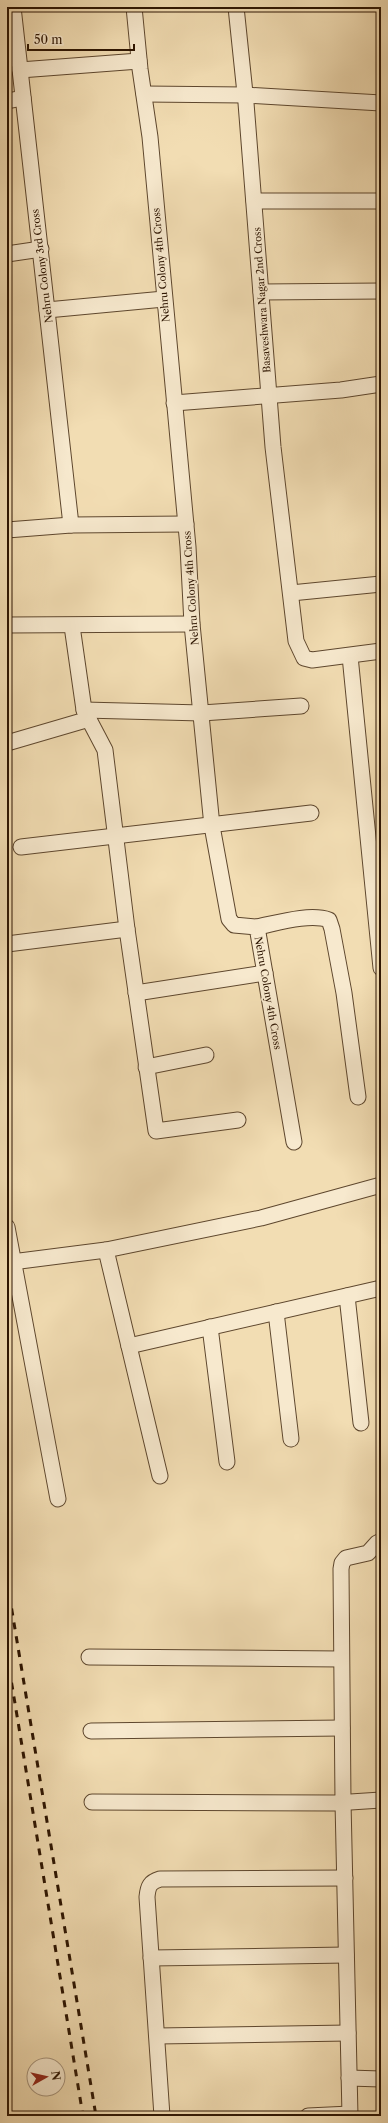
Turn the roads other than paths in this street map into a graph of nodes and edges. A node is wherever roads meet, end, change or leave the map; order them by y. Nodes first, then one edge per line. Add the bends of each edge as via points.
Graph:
1 (13, 7) edge
2 (134, 7) edge
3 (236, 7) edge
4 (139, 61) junction
5 (20, 70) junction
6 (144, 94) junction
7 (245, 94) junction
8 (23, 98) junction
9 (7, 101) edge
10 (381, 103) edge
11 (254, 200) junction
12 (381, 201) edge
13 (41, 249) junction
14 (7, 254) edge
15 (381, 291) edge
16 (261, 292) junction
17 (164, 299) junction
18 (48, 310) junction
19 (381, 384) edge
20 (269, 395) junction
21 (174, 403) junction
22 (186, 524) junction
23 (71, 525) junction
24 (7, 530) edge
25 (381, 584) edge
26 (291, 593) junction
27 (192, 624) junction
28 (7, 626) edge
29 (72, 626) junction
30 (381, 651) edge
31 (350, 656) junction
32 (301, 706) dead end
33 (202, 713) junction
34 (86, 714) junction
35 (7, 743) edge
36 (311, 813) dead end
37 (212, 826) junction
38 (115, 838) junction
39 (21, 847) dead end
40 (257, 927) junction
41 (127, 929) junction
42 (7, 944) edge
43 (381, 968) edge
44 (265, 973) junction
45 (136, 993) junction
46 (206, 1054) dead end
47 (146, 1067) junction
48 (358, 1097) dead end
49 (238, 1120) dead end
50 (294, 1142) dead end
51 (381, 1185) edge
52 (7, 1227) edge
53 (106, 1250) junction
54 (12, 1262) junction
55 (381, 1288) edge
56 (347, 1296) junction
57 (276, 1312) junction
58 (210, 1327) junction
59 (129, 1346) junction
60 (361, 1423) dead end
61 (291, 1439) dead end
62 (227, 1462) dead end
63 (160, 1476) dead end
64 (58, 1499) dead end
65 (381, 1541) edge
66 (90, 1657) dead end
67 (341, 1659) junction
68 (342, 1728) junction
69 (91, 1731) dead end
70 (381, 1800) edge
71 (92, 1802) dead end
72 (343, 1802) junction
73 (345, 1878) junction
74 (346, 1955) junction
75 (151, 1958) junction
76 (348, 2033) junction
77 (157, 2036) junction
78 (349, 2078) junction
79 (381, 2079) edge
80 (350, 2115) edge
81 (162, 2116) edge
82 (308, 2116) edge

1 - 5 street, Nehru Colony 3rd Cross
2 - 4 street, Nehru Colony 4th Cross
3 - 7 street, Basaveshwara Nagar 2nd Cross
4 - 5 street
4 - 6 street, Nehru Colony 4th Cross
5 - 8 street, Nehru Colony 3rd Cross
6 - 7 street
6 - 17 street, Nehru Colony 4th Cross
7 - 10 street
7 - 11 street, Basaveshwara Nagar 2nd Cross
8 - 9 street
8 - 13 street, Nehru Colony 3rd Cross
11 - 12 street
11 - 16 street, Basaveshwara Nagar 2nd Cross
13 - 14 street
13 - 18 street, Nehru Colony 3rd Cross
15 - 16 street
16 - 20 street, Basaveshwara Nagar 2nd Cross
17 - 18 street
17 - 21 street, Nehru Colony 4th Cross
18 - 23 street, Nehru Colony 3rd Cross
19 - 20 street via 341,390
20 - 21 street
20 - 26 street, Basaveshwara Nagar 2nd Cross
21 - 22 street, Nehru Colony 4th Cross
22 - 23 street
22 - 27 street, Nehru Colony 4th Cross
23 - 24 street
25 - 26 street
26 - 31 street, Basaveshwara Nagar 2nd Cross via 296,641 304,658 312,660
27 - 29 street
27 - 33 street, Nehru Colony 4th Cross
28 - 29 street
29 - 34 street
30 - 31 street
31 - 43 street
32 - 33 street
33 - 34 street
33 - 37 street, Nehru Colony 4th Cross
34 - 35 street
34 - 38 street via 104,750
36 - 37 street
37 - 38 street
37 - 40 street, Nehru Colony 4th Cross via 229,919 234,925
38 - 39 street
38 - 41 street
40 - 44 street, Nehru Colony 4th Cross
40 - 48 street via 309,918 321,917 329,920 344,993
41 - 42 street
41 - 45 street
44 - 45 street
44 - 50 street, Nehru Colony 4th Cross
45 - 47 street
46 - 47 street
47 - 49 street via 156,1131
51 - 53 street via 261,1218
52 - 54 street
53 - 54 street
53 - 59 street
54 - 64 street
55 - 56 street
56 - 57 street
56 - 60 street
57 - 58 street
57 - 61 street
58 - 59 street
58 - 62 street
59 - 63 street
65 - 67 street via 368,1553 346,1558 342,1563
66 - 67 street
67 - 68 street
68 - 69 street
68 - 72 street
70 - 72 street
71 - 72 street
72 - 73 street
73 - 74 street
73 - 75 street via 160,1879 152,1882 147,1897
74 - 75 street
74 - 76 street
75 - 77 street
76 - 77 street
76 - 78 street
77 - 81 street
78 - 79 street
78 - 80 street
80 - 82 street

